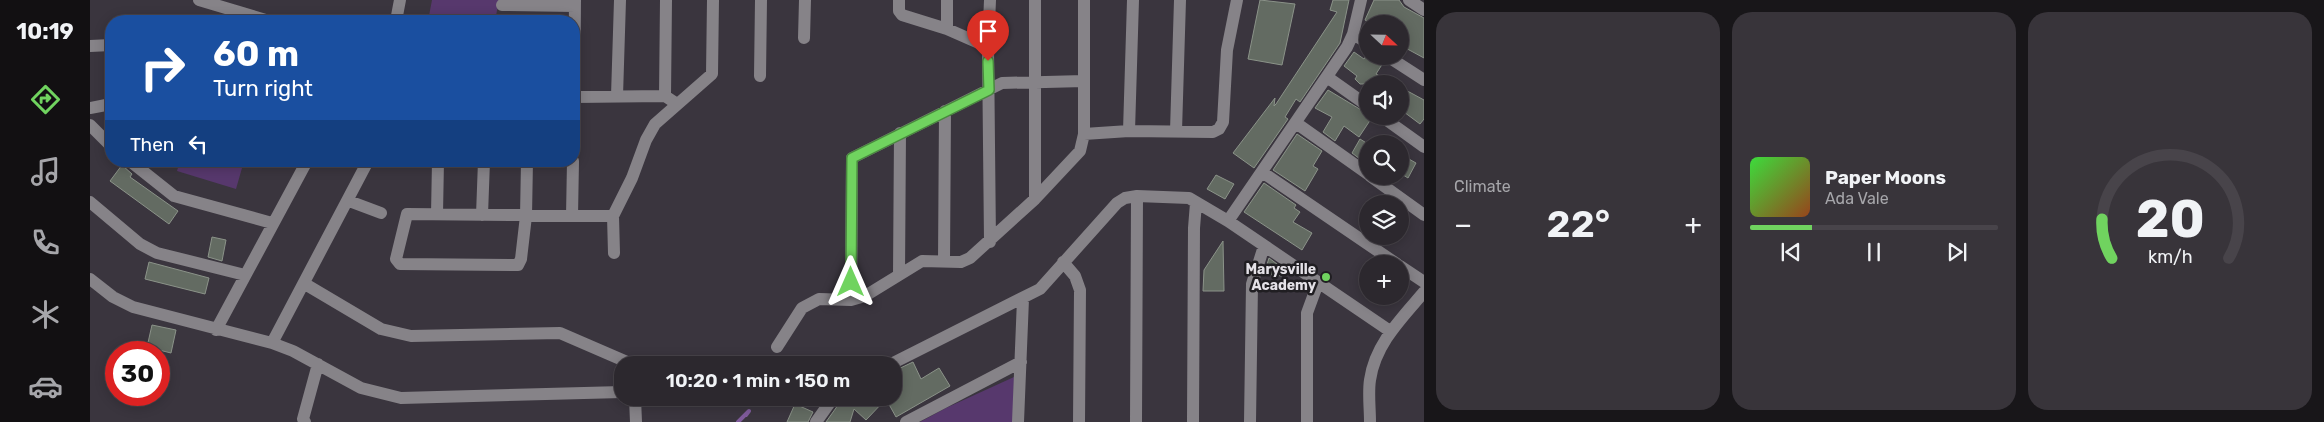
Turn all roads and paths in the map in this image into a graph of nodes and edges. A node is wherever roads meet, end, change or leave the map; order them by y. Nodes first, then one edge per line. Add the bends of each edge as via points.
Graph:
1 (198, 0) edge
2 (400, 0) edge
3 (620, 0) edge
4 (666, 0) edge
5 (713, 0) edge
6 (761, 0) edge
7 (805, 0) edge
8 (899, 0) edge
9 (947, 0) edge
10 (990, 0) edge
11 (1035, 0) edge
12 (1084, 0) edge
13 (1133, 0) edge
14 (1180, 0) edge
15 (1237, 0) edge
16 (1361, 0) edge
17 (1409, 0) edge
18 (575, 3) edge
19 (502, 5) dead end
20 (1424, 10) edge
21 (249, 15) edge
22 (397, 15) edge
23 (946, 29) junction
24 (1353, 34) junction
25 (804, 38) dead end
26 (1359, 38) edge
27 (105, 45) edge
28 (90, 46) edge
29 (988, 47) junction
30 (1401, 65) edge
31 (760, 76) dead end
32 (1327, 77) junction
33 (1424, 80) edge
34 (1084, 81) junction
35 (1034, 82) junction
36 (989, 90) junction
37 (617, 96) junction
38 (665, 96) junction
39 (580, 97) edge
40 (1359, 100) edge
41 (677, 104) junction
42 (105, 105) edge
43 (90, 108) edge
44 (945, 112) junction
45 (1296, 123) junction
46 (90, 125) edge
47 (1393, 125) edge
48 (1129, 131) junction
49 (1176, 131) junction
50 (900, 133) junction
51 (1084, 134) junction
52 (105, 140) edge
53 (1424, 147) edge
54 (138, 167) edge
55 (305, 167) edge
56 (365, 167) edge
57 (438, 167) edge
58 (484, 167) edge
59 (527, 167) edge
60 (573, 167) edge
61 (1359, 168) edge
62 (1262, 172) junction
63 (1383, 185) edge
64 (1137, 196) junction
65 (1035, 199) junction
66 (349, 201) junction
67 (90, 202) edge
68 (1196, 203) junction
69 (381, 213) dead end
70 (437, 214) junction
71 (482, 215) junction
72 (1424, 215) edge
73 (526, 216) junction
74 (572, 216) junction
75 (614, 216) junction
76 (1228, 221) junction
77 (272, 223) junction
78 (990, 242) junction
79 (1264, 246) junction
80 (614, 253) dead end
81 (1384, 255) edge
82 (944, 261) junction
83 (1063, 262) junction
84 (1409, 272) edge
85 (245, 274) junction
86 (899, 275) junction
87 (90, 279) edge
88 (1318, 282) junction
89 (1424, 282) edge
90 (305, 284) junction
91 (1424, 292) edge
92 (1023, 299) junction
93 (851, 300) junction
94 (216, 330) junction
95 (1390, 331) junction
96 (272, 343) junction
97 (777, 348) dead end
98 (614, 356) edge
99 (902, 359) edge
100 (1021, 362) junction
101 (318, 364) junction
102 (614, 392) edge
103 (635, 406) edge
104 (827, 406) edge
105 (305, 422) edge
106 (636, 422) edge
107 (816, 422) edge
108 (906, 422) edge
109 (1018, 422) edge
110 (1079, 422) edge
111 (1136, 422) edge
112 (1193, 422) edge
113 (1250, 422) edge
114 (1308, 422) edge
115 (1370, 422) edge

1 - 21 street
2 - 22 street
3 - 37 street
4 - 38 street
5 - 41 street via 712,74
6 - 31 street
7 - 25 street
8 - 23 street via 902,15
9 - 23 street
10 - 29 street
11 - 35 street
12 - 34 street
13 - 48 street
14 - 49 street
15 - 49 street via 1227,50 1223,122 1213,132
16 - 24 street
17 - 20 street
18 - 19 street
23 - 29 street
24 - 26 street
24 - 32 street
27 - 28 street
29 - 36 street
30 - 33 street
32 - 40 street
32 - 45 street
34 - 35 street
34 - 51 street
35 - 36 street via 1002,83
35 - 65 street
36 - 44 street
36 - 78 street
37 - 38 street
37 - 39 street
38 - 41 street
41 - 75 street via 655,124
42 - 43 street
44 - 50 street
44 - 82 street
45 - 61 street
45 - 62 street
46 - 52 street
47 - 53 street
48 - 49 street
48 - 51 street
50 - 86 street
50 - 93 street via 852,158
51 - 65 street via 1080,151
54 - 77 street via 174,196
55 - 77 street
56 - 66 street
57 - 70 street
58 - 71 street
59 - 73 street
60 - 74 street
62 - 76 street
62 - 81 street
63 - 72 street
64 - 68 street via 1188,198
64 - 83 street via 1117,203
64 - 111 street
65 - 78 street
66 - 69 street
66 - 90 street
67 - 85 street via 140,244 157,253
68 - 76 street
68 - 112 street
70 - 71 street
70 - 73 street via 407,214 397,262 518,265
71 - 73 street
73 - 74 street
74 - 75 street
75 - 80 street
76 - 79 street
77 - 85 street
78 - 82 street via 961,262
79 - 88 street
79 - 113 street via 1252,284
82 - 86 street via 922,261
83 - 92 street via 1040,288
83 - 110 street via 1075,276 1080,290
84 - 89 street
85 - 94 street
86 - 93 street via 866,296
87 - 94 street via 133,307
88 - 95 street
88 - 114 street via 1307,313
90 - 96 street
90 - 98 street via 381,329 411,336 560,333
91 - 95 street
92 - 99 street
92 - 100 street
93 - 97 street via 819,300 802,308
94 - 96 street
95 - 115 street via 1370,380
96 - 101 street
100 - 108 street
100 - 109 street
101 - 102 street via 361,388 400,398
101 - 105 street via 303,419
103 - 106 street
104 - 107 street

